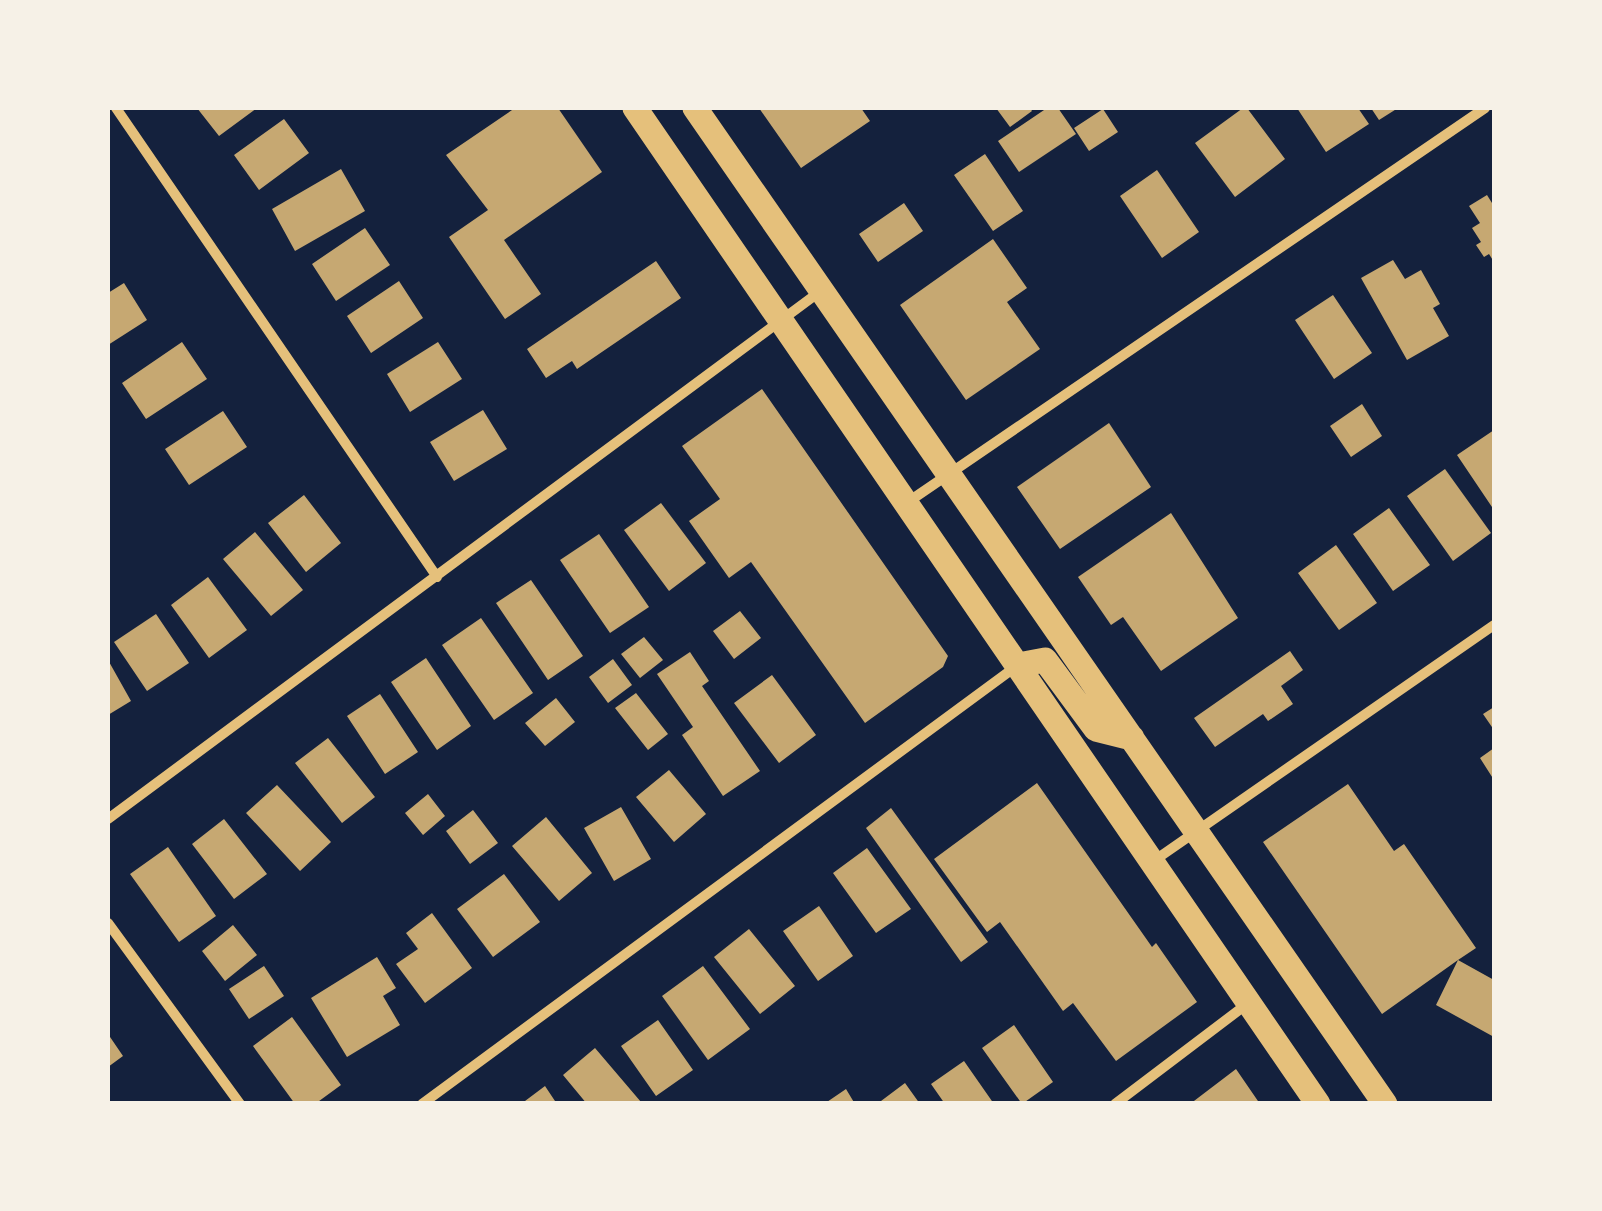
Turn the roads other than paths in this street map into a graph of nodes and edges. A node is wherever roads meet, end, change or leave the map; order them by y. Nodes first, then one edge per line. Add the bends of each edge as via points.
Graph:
1 (116, 108) edge
2 (635, 108) edge
3 (695, 108) edge
4 (1486, 108) edge
5 (822, 290) junction
6 (782, 321) junction
7 (949, 474) junction
8 (907, 502) junction
9 (437, 577) junction
10 (1494, 626) edge
11 (1018, 664) junction
12 (1132, 738) junction
13 (108, 819) edge
14 (1199, 831) junction
15 (1154, 861) junction
16 (108, 924) edge
17 (1248, 1004) junction
18 (240, 1104) edge
19 (422, 1104) edge
20 (1114, 1104) edge
21 (1318, 1104) edge
22 (1386, 1104) edge

1 - 9 street
2 - 6 main road
3 - 5 main road
4 - 7 street
5 - 6 street
5 - 7 main road
6 - 8 main road
6 - 9 street
7 - 8 street
7 - 12 main road
8 - 11 main road
9 - 13 street
10 - 14 street
11 - 12 main road via 1045,660 1096,729
11 - 15 main road
11 - 19 street
12 - 14 main road
14 - 15 street
14 - 22 main road
15 - 17 main road
16 - 18 street
17 - 20 street
17 - 21 main road

